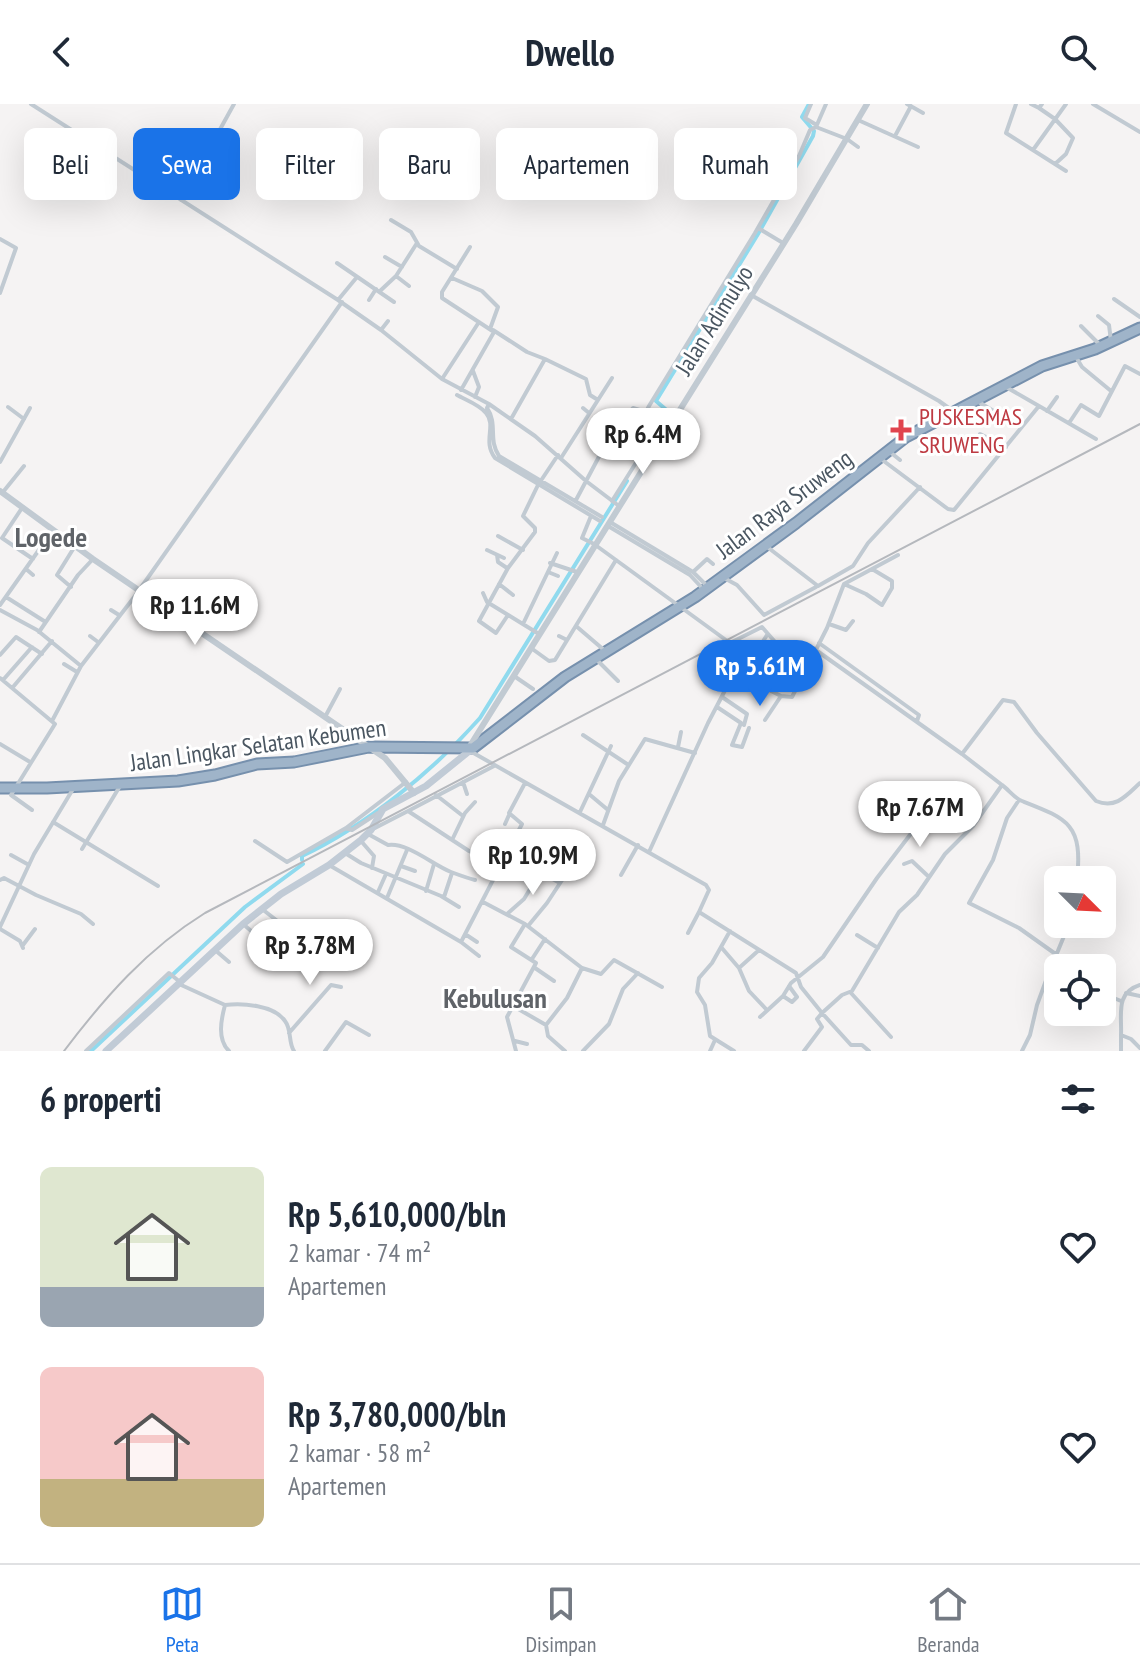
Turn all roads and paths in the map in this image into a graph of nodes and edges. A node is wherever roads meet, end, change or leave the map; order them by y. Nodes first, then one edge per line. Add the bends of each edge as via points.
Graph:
1 (31, 104) edge
2 (234, 104) edge
3 (811, 104) edge
4 (826, 104) edge
5 (867, 104) edge
6 (1016, 104) edge
7 (1031, 104) edge
8 (1066, 104) edge
9 (1093, 104) edge
10 (909, 105) edge
11 (1040, 106) edge
12 (923, 113) dead end
13 (1055, 119) junction
14 (858, 120) junction
15 (814, 127) junction
16 (1140, 132) edge
17 (895, 136) junction
18 (847, 139) junction
19 (858, 147) dead end
20 (918, 147) dead end
21 (1033, 150) junction
22 (1055, 164) junction
23 (1066, 171) dead end
24 (181, 201) junction
25 (391, 220) dead end
26 (760, 228) junction
27 (0, 239) edge
28 (417, 243) junction
29 (783, 243) junction
30 (470, 247) dead end
31 (385, 257) dead end
32 (337, 263) dead end
33 (402, 267) junction
34 (457, 269) junction
35 (396, 276) junction
36 (357, 277) junction
37 (452, 278) junction
38 (409, 286) dead end
39 (378, 290) junction
40 (0, 293) edge
41 (751, 295) junction
42 (1114, 299) dead end
43 (369, 300) dead end
44 (340, 301) junction
45 (394, 302) dead end
46 (1098, 316) dead end
47 (1140, 317) edge
48 (388, 321) dead end
49 (479, 322) junction
50 (1081, 326) dead end
51 (1140, 328) edge
52 (381, 330) junction
53 (492, 330) junction
54 (1106, 344) junction
55 (1075, 355) junction
56 (545, 359) junction
57 (473, 371) junction
58 (1140, 374) edge
59 (612, 378) dead end
60 (442, 379) junction
61 (1004, 385) junction
62 (461, 390) junction
63 (1111, 391) junction
64 (457, 395) dead end
65 (475, 397) junction
66 (1057, 397) dead end
67 (598, 400) junction
68 (975, 400) junction
69 (1039, 406) junction
70 (8, 407) dead end
71 (487, 407) junction
72 (30, 408) dead end
73 (583, 408) dead end
74 (953, 411) junction
75 (1047, 411) junction
76 (646, 412) junction
77 (589, 413) junction
78 (1002, 416) dead end
79 (24, 419) junction
80 (511, 419) junction
81 (667, 423) junction
82 (1069, 423) junction
83 (916, 431) junction
84 (980, 434) dead end
85 (1096, 439) dead end
86 (1006, 447) junction
87 (937, 448) dead end
88 (889, 450) junction
89 (3, 451) edge
90 (560, 457) junction
91 (879, 457) junction
92 (900, 460) dead end
93 (0, 462) edge
94 (24, 466) dead end
95 (586, 481) junction
96 (539, 483) junction
97 (920, 487) junction
98 (1, 492) edge
99 (615, 503) junction
100 (574, 504) junction
101 (598, 504) dead end
102 (22, 508) junction
103 (592, 514) junction
104 (604, 521) junction
105 (2, 530) edge
106 (53, 530) junction
107 (498, 536) dead end
108 (592, 542) junction
109 (765, 545) junction
110 (75, 546) junction
111 (487, 550) dead end
112 (523, 550) junction
113 (557, 553) dead end
114 (655, 553) junction
115 (497, 555) junction
116 (898, 555) dead end
117 (504, 558) dead end
118 (33, 559) junction
119 (93, 559) junction
120 (616, 560) junction
121 (550, 563) junction
122 (713, 564) dead end
123 (508, 568) junction
124 (26, 569) junction
125 (872, 569) junction
126 (574, 571) junction
127 (548, 572) junction
128 (693, 572) junction
129 (33, 575) dead end
130 (558, 576) dead end
131 (722, 577) junction
132 (499, 584) junction
133 (844, 584) junction
134 (818, 586) junction
135 (71, 587) junction
136 (706, 589) junction
137 (139, 590) junction
138 (483, 593) dead end
139 (513, 595) dead end
140 (6, 597) junction
141 (488, 603) junction
142 (680, 606) junction
143 (0, 608) edge
144 (111, 610) dead end
145 (119, 615) junction
146 (508, 615) junction
147 (853, 621) dead end
148 (45, 622) junction
149 (523, 624) junction
150 (829, 624) junction
151 (576, 626) junction
152 (39, 632) junction
153 (536, 633) junction
154 (767, 635) junction
155 (90, 636) dead end
156 (559, 636) dead end
157 (567, 640) junction
158 (52, 641) junction
159 (98, 642) junction
160 (819, 643) junction
161 (730, 644) junction
162 (32, 647) junction
163 (531, 648) junction
164 (816, 650) junction
165 (604, 652) junction
166 (756, 653) junction
167 (42, 654) junction
168 (744, 654) junction
169 (0, 655) edge
170 (712, 655) dead end
171 (595, 658) junction
172 (752, 659) junction
173 (64, 664) dead end
174 (780, 664) dead end
175 (81, 666) junction
176 (763, 667) dead end
177 (854, 668) junction
178 (77, 672) junction
179 (736, 673) junction
180 (862, 674) junction
181 (850, 675) junction
182 (514, 676) junction
183 (1, 679) edge
184 (858, 680) junction
185 (618, 681) dead end
186 (13, 687) junction
187 (340, 689) dead end
188 (533, 689) dead end
189 (781, 696) junction
190 (722, 697) junction
191 (717, 707) junction
192 (325, 717) junction
193 (765, 720) dead end
194 (52, 721) junction
195 (916, 721) junction
196 (746, 726) junction
197 (681, 732) dead end
198 (583, 735) dead end
199 (0, 744) edge
200 (369, 747) junction
201 (678, 747) junction
202 (470, 749) junction
203 (610, 749) junction
204 (695, 753) junction
205 (962, 754) junction
206 (30, 762) junction
207 (627, 764) junction
208 (494, 766) junction
209 (463, 782) junction
210 (525, 783) junction
211 (1140, 783) edge
212 (122, 784) junction
213 (1002, 785) junction
214 (74, 787) junction
215 (409, 787) junction
216 (0, 788) edge
217 (16, 788) junction
218 (467, 794) dead end
219 (589, 794) junction
220 (436, 795) junction
221 (1019, 800) junction
222 (475, 802) dead end
223 (32, 810) dead end
224 (608, 810) junction
225 (408, 811) junction
226 (580, 812) junction
227 (378, 813) junction
228 (509, 815) junction
229 (463, 816) junction
230 (53, 822) junction
231 (505, 824) dead end
232 (603, 825) junction
233 (916, 827) dead end
234 (348, 829) junction
235 (518, 831) junction
236 (367, 835) junction
237 (453, 838) junction
238 (88, 841) junction
239 (255, 841) dead end
240 (511, 844) junction
241 (638, 845) junction
242 (82, 849) dead end
243 (407, 850) junction
244 (649, 852) junction
245 (345, 853) junction
246 (506, 854) junction
247 (11, 855) dead end
248 (534, 857) dead end
249 (434, 864) junction
250 (904, 864) dead end
251 (29, 865) junction
252 (329, 865) junction
253 (501, 865) junction
254 (401, 866) junction
255 (1077, 866) edge
256 (372, 868) junction
257 (415, 871) dead end
258 (541, 871) junction
259 (452, 873) junction
260 (386, 874) junction
261 (621, 875) dead end
262 (929, 877) junction
263 (396, 878) junction
264 (0, 880) edge
265 (475, 880) dead end
266 (560, 883) junction
267 (19, 886) junction
268 (158, 886) dead end
269 (426, 891) junction
270 (378, 892) junction
271 (60, 895) dead end
272 (444, 897) junction
273 (387, 898) junction
274 (483, 902) junction
275 (56, 904) junction
276 (459, 907) dead end
277 (262, 909) junction
278 (699, 912) junction
279 (507, 914) junction
280 (280, 923) dead end
281 (93, 924) dead end
282 (243, 924) junction
283 (526, 925) junction
284 (0, 928) edge
285 (35, 929) dead end
286 (730, 931) junction
287 (688, 933) dead end
288 (465, 934) junction
289 (857, 935) dead end
290 (545, 939) junction
291 (263, 941) dead end
292 (461, 942) junction
293 (477, 942) dead end
294 (721, 947) junction
295 (878, 948) junction
296 (215, 950) junction
297 (759, 950) junction
298 (1056, 954) edge
299 (479, 956) dead end
300 (532, 959) junction
301 (229, 962) dead end
302 (535, 968) junction
303 (582, 968) junction
304 (739, 968) junction
305 (638, 973) junction
306 (798, 977) junction
307 (176, 979) junction
308 (554, 981) dead end
309 (1140, 985) edge
310 (789, 986) junction
311 (1044, 986) edge
312 (341, 987) dead end
313 (662, 987) dead end
314 (851, 993) junction
315 (1126, 993) junction
316 (783, 996) junction
317 (1140, 996) edge
318 (1116, 999) edge
319 (1121, 1001) junction
320 (225, 1005) junction
321 (513, 1006) junction
322 (767, 1010) junction
323 (822, 1013) junction
324 (760, 1017) dead end
325 (546, 1025) junction
326 (289, 1033) junction
327 (369, 1035) dead end
328 (1121, 1035) junction
329 (891, 1037) dead end
330 (715, 1040) junction
331 (515, 1041) junction
332 (527, 1044) dead end
333 (1140, 1048) edge
334 (86, 1051) edge
335 (106, 1051) edge
336 (229, 1051) edge
337 (294, 1051) edge
338 (325, 1051) edge
339 (516, 1051) edge
340 (565, 1051) edge
341 (583, 1051) edge
342 (710, 1051) edge
343 (734, 1051) edge
344 (804, 1051) edge
345 (869, 1051) edge
346 (1022, 1051) edge
347 (1121, 1051) edge

1 - 24 street
2 - 24 street
3 - 15 street via 805,118
4 - 15 street
5 - 14 street, Jalan Adimulyo
6 - 21 street via 1006,133
7 - 11 street
8 - 13 street
9 - 16 street
10 - 12 street
10 - 17 street
11 - 13 street
13 - 21 street
13 - 22 street via 1073,138
14 - 17 street
14 - 18 street, Jalan Adimulyo
15 - 18 street
15 - 26 street
17 - 20 street
18 - 19 street
18 - 29 street, Jalan Adimulyo
21 - 22 street
22 - 23 street
24 - 44 street
25 - 28 street via 411,232
26 - 29 street
26 - 76 street
27 - 40 street via 16,248
28 - 33 street
28 - 34 street
29 - 41 street, Jalan Adimulyo
30 - 34 street
31 - 33 street
32 - 36 street
33 - 35 street
34 - 37 street
35 - 38 street
35 - 39 street
36 - 39 street
36 - 44 street
37 - 49 street via 443,300
37 - 53 street via 482,291 498,307
39 - 43 street
39 - 45 street
41 - 74 street
41 - 81 street, Jalan Adimulyo
42 - 47 street
44 - 52 street
44 - 137 street
46 - 54 street via 1109,325
48 - 52 street
49 - 53 street
49 - 60 street
50 - 54 street
51 - 54 highway, Jalan Raya Sruweng
52 - 60 street
53 - 56 street
53 - 57 street
54 - 55 highway, Jalan Raya Sruweng
55 - 61 highway, Jalan Raya Sruweng
55 - 63 street
56 - 67 street via 586,379
56 - 80 street
57 - 62 street
57 - 65 street via 479,387
58 - 63 street via 1125,366
59 - 67 street
60 - 62 street
61 - 68 highway, Jalan Raya Sruweng
61 - 69 street
62 - 65 street
63 - 82 street via 1099,416 1081,405
64 - 71 street
65 - 71 street
66 - 75 street
67 - 77 street
68 - 74 highway, Jalan Raya Sruweng
68 - 78 street
69 - 75 street
69 - 86 street
70 - 79 street
71 - 80 street
71 - 96 street via 494,454
72 - 79 street
73 - 77 street
74 - 83 highway, Jalan Raya Sruweng
75 - 82 street
76 - 81 street
76 - 95 street via 633,408 617,426
77 - 90 street
79 - 89 street
80 - 90 street
81 - 99 street, Jalan Adimulyo
82 - 85 street
83 - 87 street
83 - 88 highway, Jalan Raya Sruweng
84 - 86 street
86 - 97 street via 954,510
88 - 91 highway, Jalan Raya Sruweng
88 - 92 street
89 - 93 street
90 - 95 street
90 - 96 street
91 - 97 street
91 - 109 highway, Jalan Raya Sruweng
94 - 98 street
95 - 99 street
95 - 100 street
96 - 100 street
96 - 112 street via 523,517 536,530
97 - 134 street via 853,566
98 - 102 street
99 - 104 street, Jalan Adimulyo
100 - 103 street
101 - 103 street
102 - 105 street
102 - 106 street
103 - 104 street
103 - 108 street via 582,538
104 - 108 street, Jalan Adimulyo
104 - 114 street
105 - 118 street via 3,539
106 - 110 street
106 - 118 street
107 - 112 street
108 - 120 street
108 - 126 street, Jalan Adimulyo
109 - 131 highway, Jalan Raya Sruweng
109 - 134 street
110 - 119 street
110 - 135 street via 57,575
111 - 115 street
112 - 123 street
113 - 121 street
114 - 128 street
114 - 136 street
115 - 117 street
115 - 123 street
116 - 125 street
118 - 124 street
119 - 135 street
119 - 137 street
120 - 142 street
120 - 151 street
121 - 126 street
121 - 127 street
122 - 128 street via 707,559
123 - 132 street
124 - 129 street
124 - 140 street
125 - 133 street
125 - 133 street via 893,582 881,605
126 - 153 street, Jalan Adimulyo
127 - 130 street
127 - 149 street
128 - 136 street
131 - 134 street via 735,583 764,615
131 - 136 highway, Jalan Raya Sruweng
132 - 139 street
132 - 141 street
133 - 150 street
135 - 148 street
136 - 142 highway, Jalan Raya Sruweng
137 - 145 street
137 - 192 street
138 - 141 street
140 - 143 street
140 - 148 street
141 - 146 street
141 - 146 street via 479,621 495,633
142 - 161 street
142 - 165 highway, Jalan Raya Sruweng
143 - 152 street
144 - 145 street
145 - 159 street
146 - 149 street
147 - 150 street via 846,630
148 - 152 street
149 - 153 street
150 - 160 street
151 - 157 street
151 - 165 street
152 - 158 street
153 - 163 street, Jalan Adimulyo
154 - 161 street via 760,627
154 - 164 street via 779,644
154 - 166 street
155 - 159 street
156 - 157 street
157 - 163 street via 552,661
158 - 167 street
158 - 175 street
159 - 175 street
160 - 164 street
160 - 177 street
161 - 168 street
161 - 170 street
162 - 167 street
162 - 169 street via 16,637
162 - 183 street
163 - 182 street, Jalan Adimulyo
164 - 181 street
164 - 189 street via 794,695
165 - 171 highway, Jalan Raya Sruweng
166 - 172 street
166 - 174 street
167 - 186 street
168 - 172 street
168 - 179 street
171 - 185 street
171 - 202 highway, Jalan Raya Sruweng
172 - 176 street
173 - 178 street
175 - 178 street
177 - 180 street
177 - 181 street
178 - 194 street
179 - 189 street
179 - 190 street
180 - 184 street
180 - 195 street via 919,715
181 - 184 street
182 - 188 street
182 - 202 street, Jalan Adimulyo
183 - 186 street
184 - 195 street
186 - 194 street
187 - 192 street
189 - 193 street
190 - 191 street
190 - 196 street via 747,714
191 - 196 street
191 - 204 street
192 - 200 street
194 - 206 street via 54,727
195 - 205 street
196 - 196 street via 732,745 742,747
197 - 201 street
198 - 203 street
199 - 206 street
200 - 202 highway, Jalan Lingkar Selatan Kebumen
200 - 212 highway, Jalan Lingkar Selatan Kebumen via 195,779
200 - 215 street
201 - 204 street
201 - 207 street via 647,738
202 - 208 street
202 - 215 main road via 442,775
203 - 207 street
203 - 219 street
204 - 244 street
205 - 211 street via 1008,699 1096,801 1118,802
205 - 213 street
206 - 217 street
207 - 224 street
208 - 209 street
208 - 210 street
209 - 218 street
209 - 220 street
210 - 226 street
210 - 228 street
212 - 214 highway, Jalan Lingkar Selatan Kebumen
212 - 238 street
213 - 221 street
213 - 262 street
214 - 217 highway, Jalan Lingkar Selatan Kebumen
214 - 230 street
215 - 227 main road
215 - 234 street
216 - 217 highway, Jalan Lingkar Selatan Kebumen
217 - 223 street via 11,797
219 - 224 street
219 - 226 street
220 - 225 street
220 - 229 street
221 - 255 street via 1065,819 1076,845
221 - 298 street via 969,903
222 - 229 street
224 - 232 street
225 - 236 street
225 - 237 street
226 - 232 street
227 - 234 street
227 - 236 main road
228 - 231 street
228 - 235 street via 521,821
229 - 237 street
230 - 238 street
230 - 251 street
232 - 241 street
233 - 306 street via 823,957
234 - 239 street via 286,862
235 - 240 street
235 - 266 street via 557,852 570,868
236 - 243 street
236 - 245 main road
236 - 256 street via 375,859
237 - 253 street
238 - 242 street
238 - 268 street
240 - 246 street
240 - 248 street
241 - 244 street
241 - 261 street
243 - 249 street
243 - 254 street
244 - 278 street via 709,887
245 - 252 main road
245 - 256 street
246 - 253 street
246 - 258 street
247 - 251 street
249 - 259 street
249 - 269 street
250 - 262 street via 912,861
251 - 267 street
252 - 270 street
252 - 277 main road
253 - 274 street
254 - 257 street
254 - 263 street
256 - 260 street
258 - 266 street
258 - 279 street
259 - 265 street
259 - 272 street
260 - 263 street
260 - 270 street
262 - 295 street
263 - 269 street
263 - 273 street
264 - 267 street
266 - 283 street
267 - 275 street
267 - 284 street
269 - 272 street
270 - 273 street
271 - 275 street
272 - 276 street
273 - 292 street
274 - 279 street
274 - 288 street
275 - 281 street
277 - 280 street
277 - 282 main road
278 - 286 street
278 - 287 street
279 - 283 street
282 - 291 street
282 - 296 main road
283 - 290 street
283 - 300 street via 511,947
284 - 285 street via 23,946
286 - 294 street
286 - 297 street
288 - 292 street
288 - 293 street
289 - 295 street
290 - 300 street
290 - 303 street
292 - 299 street
294 - 304 street
294 - 330 street via 697,985
295 - 314 street
296 - 301 street
296 - 307 main road
297 - 304 street
297 - 306 street
300 - 302 street
302 - 308 street
302 - 321 street
303 - 305 street via 601,974 614,960
303 - 325 street
304 - 322 street via 749,991
305 - 313 street
305 - 341 street via 623,989 609,1024
306 - 310 street
306 - 323 street
307 - 320 street
307 - 334 street
307 - 335 main road
309 - 315 street
310 - 316 street
310 - 316 street via 797,997 792,1002
311 - 346 street
312 - 326 street via 331,985
314 - 323 street
314 - 329 street
315 - 317 street
315 - 319 street
316 - 322 street
318 - 319 street
319 - 328 street
320 - 326 street via 273,1012 286,1021
320 - 336 street via 221,1032
321 - 325 street
321 - 331 street via 507,1021
322 - 324 street
323 - 344 street via 817,1019 822,1028
323 - 345 street via 851,1045
325 - 340 street via 548,1036
326 - 337 street
327 - 338 street via 346,1022
328 - 333 street
328 - 347 street
330 - 342 street
330 - 343 street
331 - 332 street
331 - 339 street

